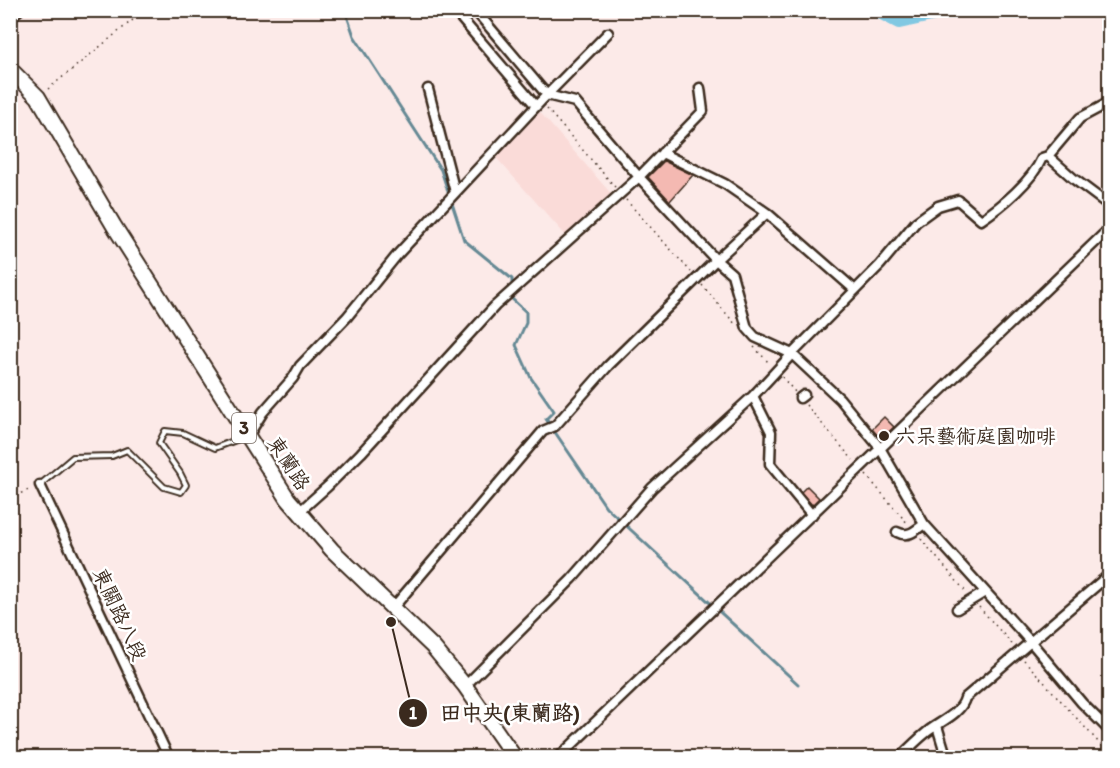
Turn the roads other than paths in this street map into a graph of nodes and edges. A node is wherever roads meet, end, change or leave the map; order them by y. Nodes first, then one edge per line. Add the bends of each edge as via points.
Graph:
1 (19, 10) edge
2 (454, 10) edge
3 (475, 10) edge
4 (10, 18) edge
5 (608, 33) dead end
6 (10, 69) edge
7 (700, 88) dead end
8 (428, 89) dead end
9 (547, 95) junction
10 (1110, 102) edge
11 (536, 106) junction
12 (662, 153) junction
13 (1048, 156) junction
14 (639, 177) junction
15 (455, 192) junction
16 (1110, 206) edge
17 (767, 213) junction
18 (1110, 228) edge
19 (716, 260) junction
20 (855, 290) junction
21 (792, 354) junction
22 (753, 396) junction
23 (248, 436) junction
24 (880, 448) junction
25 (40, 484) joint
26 (299, 512) junction
27 (812, 515) junction
28 (924, 524) junction
29 (897, 532) dead end
30 (1110, 574) edge
31 (985, 592) junction
32 (392, 609) junction
33 (957, 609) dead end
34 (1030, 641) junction
35 (465, 686) junction
36 (937, 726) junction
37 (1110, 731) edge
38 (169, 758) edge
39 (515, 758) edge
40 (558, 758) edge
41 (899, 758) edge
42 (945, 758) edge

1 - 4 street
2 - 11 street
3 - 9 street via 483,27
5 - 9 street
6 - 23 main road, 東蘭路 / 3 via 38,97 114,226
7 - 12 street via 703,111
8 - 15 street
9 - 11 street
9 - 14 street via 575,102
10 - 13 street via 1080,118
11 - 15 street
12 - 14 street
12 - 17 street via 725,184
13 - 16 street
13 - 20 street via 998,209 981,220 957,200 938,206 916,222
14 - 19 street
14 - 26 street via 495,306 361,453
15 - 23 street via 300,366
17 - 19 street
17 - 20 street
18 - 24 street
19 - 21 street via 732,274 747,328 755,337
19 - 32 street via 608,366 555,426 543,431
20 - 21 street
21 - 22 street
21 - 24 street via 840,399
22 - 27 street via 771,432 770,464
22 - 35 street via 652,488 572,579
23 - 25 lane via 215,448 183,433 165,431 159,443 186,485 181,492 164,487 127,450 112,456 73,457
23 - 26 main road, 東蘭路 / 3
24 - 27 street
24 - 28 street
25 - 38 street, 東關路八段
26 - 32 main road, 東蘭路 / 3
27 - 40 street
28 - 29 street via 909,534
28 - 31 street
30 - 34 street
31 - 33 street
31 - 34 street
32 - 35 main road, 東蘭路 / 3 via 433,647
34 - 36 street
34 - 37 street
35 - 39 main road, 東蘭路 / 3
36 - 41 street
36 - 42 street

